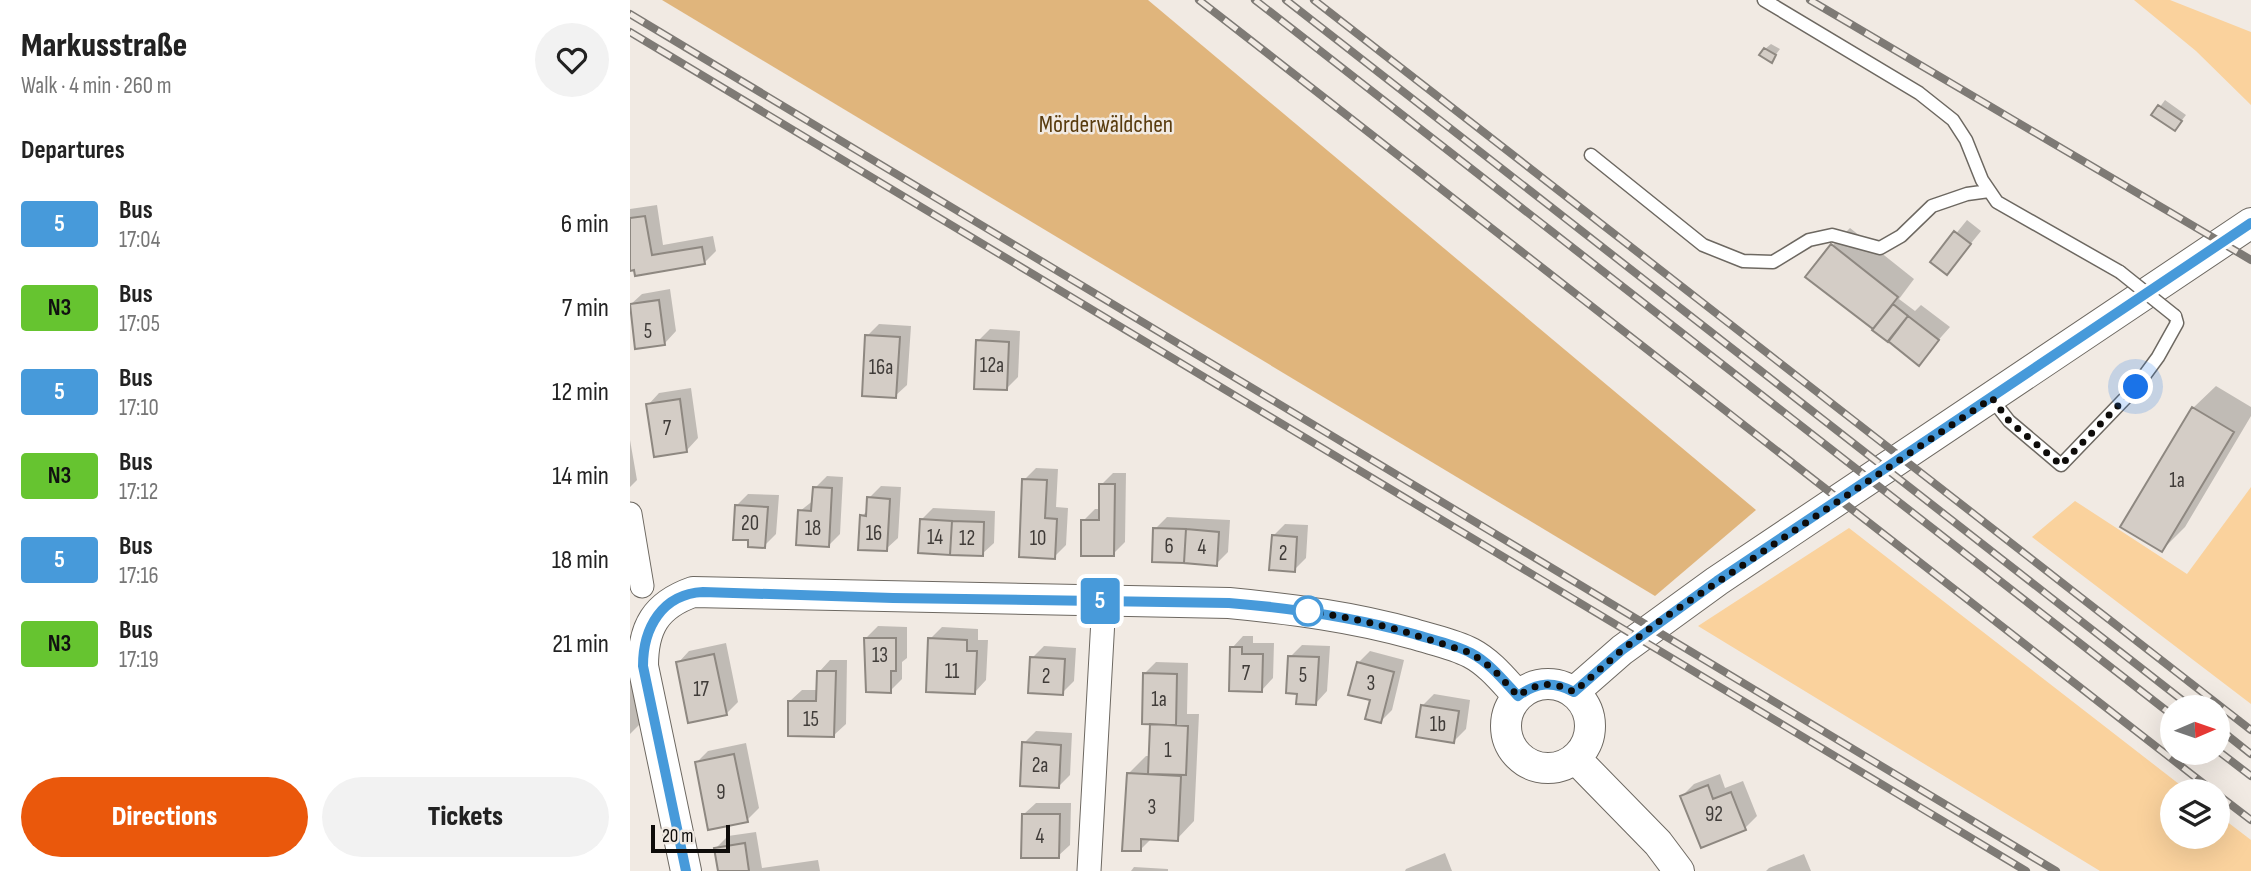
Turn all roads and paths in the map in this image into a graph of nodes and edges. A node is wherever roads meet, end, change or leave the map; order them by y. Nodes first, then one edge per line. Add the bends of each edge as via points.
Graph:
1 (1764, 0) edge
2 (1591, 155) dead end
3 (1989, 191) junction
4 (2251, 223) edge
5 (1992, 398) junction
6 (630, 514) edge
7 (636, 583) edge
8 (1104, 601) junction
9 (663, 606) junction
10 (1574, 692) junction
11 (1518, 696) junction
12 (1575, 758) junction
13 (686, 871) edge
14 (1089, 871) edge
15 (1678, 871) edge

1 - 3 lane via 1919,93 1953,120
2 - 3 lane via 1703,245 1744,261 1773,262 1809,240 1832,235 1880,248 1901,236 1932,206
3 - 5 lane, bridge via 1997,202 2120,272 2175,316 2177,323 2136,387 2061,465 2009,421
4 - 5 street
5 - 10 street via 1661,620
6 - 7 street
7 - 9 street
8 - 9 street via 703,592
8 - 11 street via 1229,603 1354,619 1471,653
8 - 14 street
9 - 13 street via 648,631 643,666
10 - 11 street via 1539,685
10 - 12 street via 1590,725
11 - 12 street via 1506,722 1513,749 1522,759 1549,768
12 - 15 street via 1658,843

